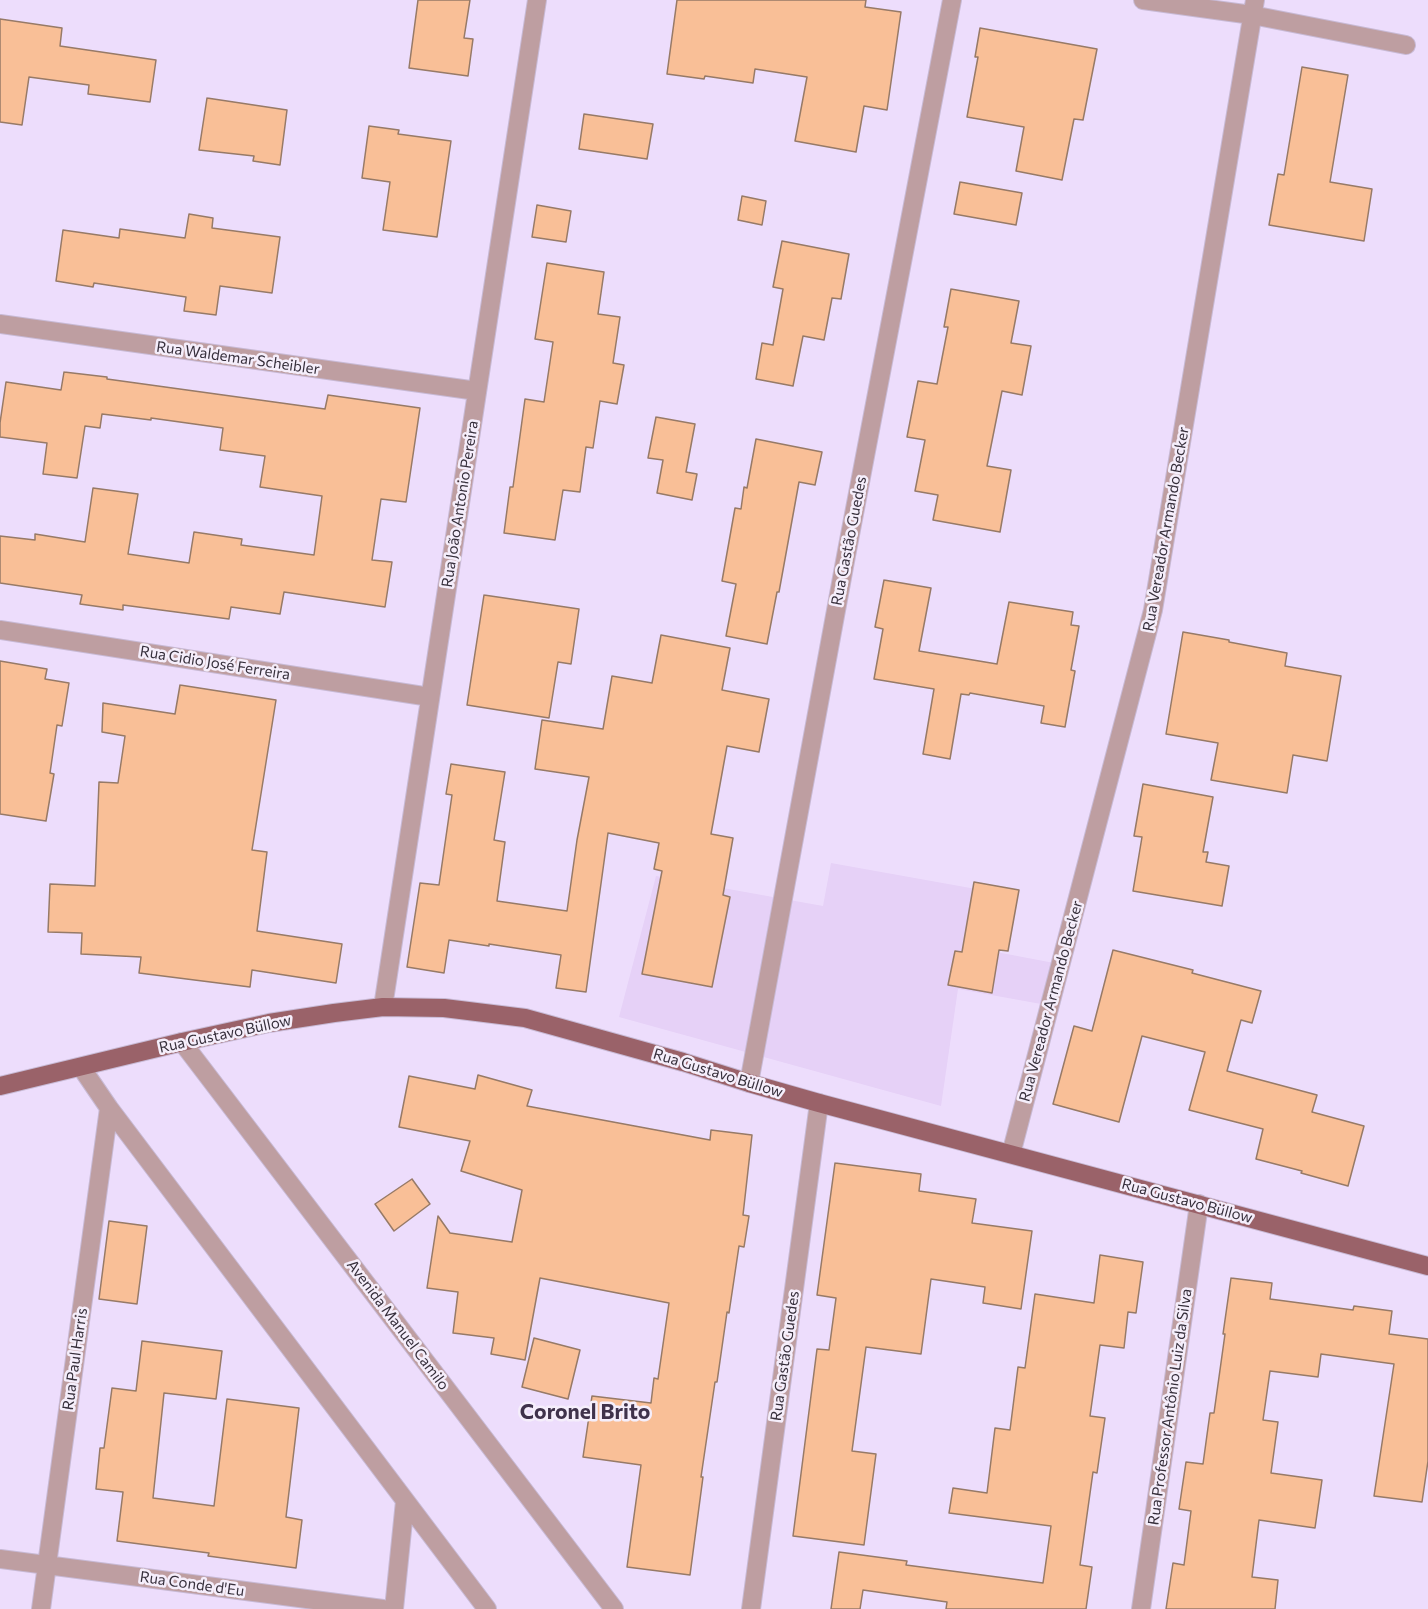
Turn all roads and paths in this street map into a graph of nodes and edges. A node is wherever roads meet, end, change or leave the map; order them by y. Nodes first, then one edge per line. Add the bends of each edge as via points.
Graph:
1 (537, 0) edge
2 (952, 0) edge
3 (1143, 0) edge
4 (1254, 8) edge
5 (1406, 45) dead end
6 (0, 324) edge
7 (477, 391) junction
8 (0, 630) edge
9 (430, 697) junction
10 (383, 1007) junction
11 (182, 1042) junction
12 (81, 1066) junction
13 (749, 1083) junction
14 (0, 1086) edge
15 (819, 1103) junction
16 (109, 1108) junction
17 (1011, 1154) junction
18 (1199, 1204) junction
19 (1428, 1266) edge
20 (405, 1501) junction
21 (0, 1558) edge
22 (47, 1564) junction
23 (41, 1609) edge
24 (383, 1609) edge
25 (394, 1609) edge
26 (487, 1609) edge
27 (614, 1609) edge
28 (751, 1609) edge
29 (1141, 1609) edge

1 - 7 street, Rua João Antonio Pereira
2 - 13 street, Rua Gastão Guedes
3 - 4 street
4 - 5 street
4 - 17 street, Rua Vereador Armando Becker via 1153,610
6 - 7 street, Rua Waldemar Scheibler
7 - 9 street, Rua João Antonio Pereira
8 - 9 street, Rua Cidio José Ferreira
9 - 10 street, Rua João Antonio Pereira
10 - 11 main road, Rua Gustavo Büllow via 269,1023
10 - 13 main road, Rua Gustavo Büllow via 444,1008 525,1018
11 - 12 main road, Rua Gustavo Büllow
11 - 27 street, Avenida Manuel Camilo
12 - 14 main road, Rua Gustavo Büllow
12 - 16 street
13 - 15 main road, Rua Gustavo Büllow
15 - 17 main road, Rua Gustavo Büllow
15 - 28 street, Rua Gastão Guedes
16 - 20 street
16 - 22 street, Rua Paul Harris
17 - 18 main road, Rua Gustavo Büllow
18 - 19 main road, Rua Gustavo Büllow
18 - 29 street, Rua Professor Antônio Luiz da Silva
20 - 25 street
20 - 26 street
21 - 22 street, Rua Conde d'Eu
22 - 23 street, Rua Paul Harris
22 - 24 street, Rua Conde d'Eu

